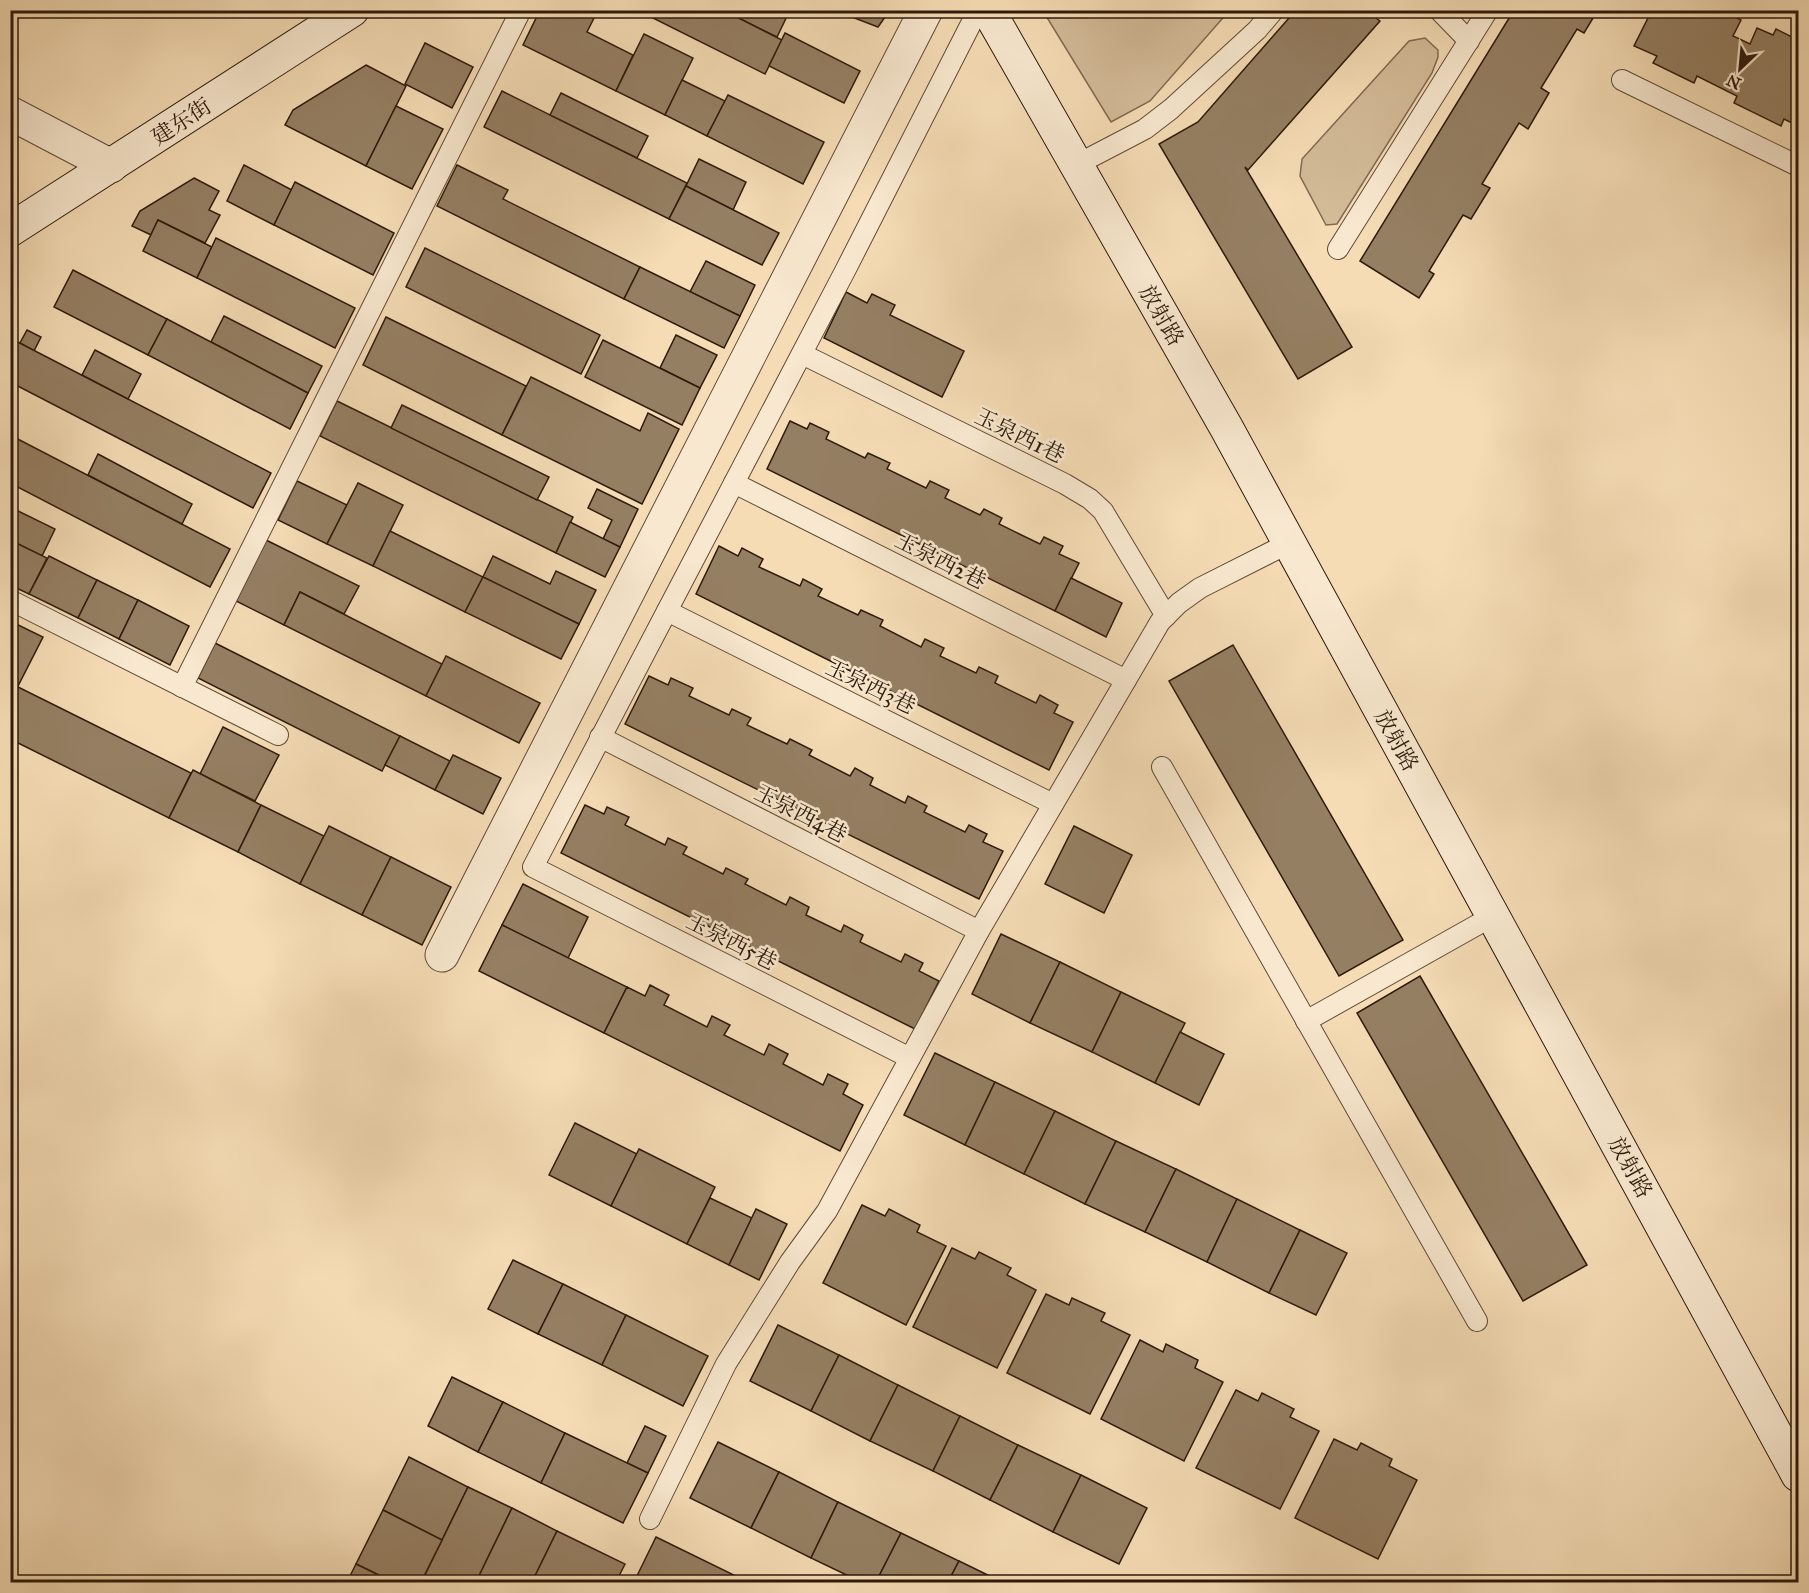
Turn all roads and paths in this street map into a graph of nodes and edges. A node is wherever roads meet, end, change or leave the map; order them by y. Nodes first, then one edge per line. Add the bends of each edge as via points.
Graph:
1 (352, 10) edge
2 (521, 10) edge
3 (926, 10) edge
4 (978, 10) edge
5 (988, 10) edge
6 (1274, 10) edge
7 (1439, 10) edge
8 (1488, 10) edge
9 (1469, 40) junction
10 (1622, 80) dead end
11 (10, 113) edge
12 (1076, 165) junction
13 (111, 166) junction
14 (1798, 166) edge
15 (10, 230) edge
16 (1338, 249) dead end
17 (802, 354) junction
18 (734, 483) junction
19 (1289, 543) junction
20 (10, 600) edge
21 (666, 611) junction
22 (1166, 616) junction
23 (1126, 680) junction
24 (182, 687) junction
25 (278, 735) dead end
26 (600, 737) junction
27 (1162, 767) dead end
28 (1053, 804) junction
29 (1493, 915) junction
30 (979, 931) junction
31 (442, 956) dead end
32 (1306, 1021) junction
33 (910, 1058) junction
34 (1477, 1321) dead end
35 (1798, 1475) edge
36 (650, 1519) dead end

1 - 13 street, 建东街
2 - 24 lane
3 - 31 street
4 - 17 lane
5 - 12 street, 放射路
6 - 12 lane via 1171,109 1145,129
7 - 9 lane
8 - 9 lane
9 - 16 lane
10 - 14 lane
11 - 13 street
12 - 19 street, 放射路
13 - 15 street, 建东街
17 - 18 lane
17 - 22 lane, 玉泉西1巷 via 1090,499 1102,511
18 - 21 lane
18 - 23 lane, 玉泉西2巷
19 - 22 lane via 1200,588
19 - 29 street, 放射路
20 - 24 lane
21 - 26 lane
21 - 28 lane, 玉泉西3巷
22 - 23 lane
23 - 28 lane
24 - 25 lane
26 - 30 lane, 玉泉西4巷
26 - 33 lane, 玉泉西5巷 via 532,867
27 - 32 lane
28 - 30 lane
29 - 32 lane
29 - 35 street, 放射路
30 - 33 lane
32 - 34 lane
33 - 36 lane via 827,1211 726,1364

